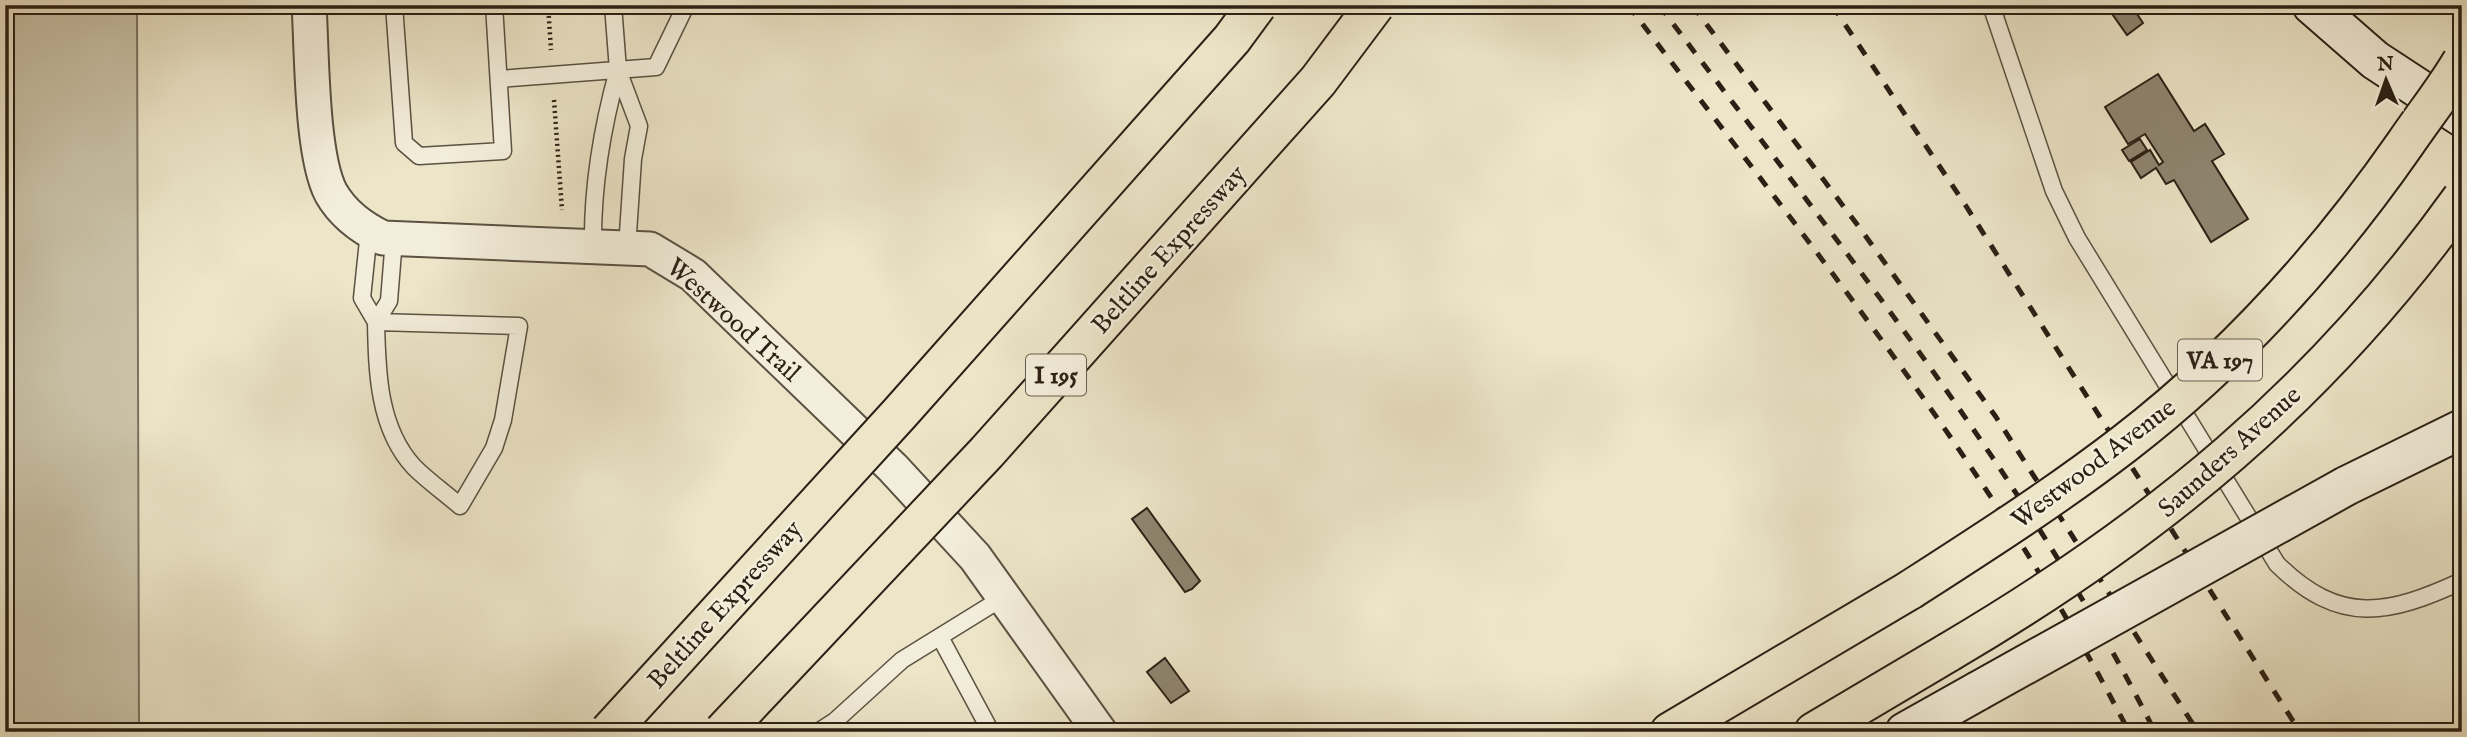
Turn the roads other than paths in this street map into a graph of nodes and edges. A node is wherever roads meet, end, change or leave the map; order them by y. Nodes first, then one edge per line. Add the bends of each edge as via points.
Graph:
1 (309, 5) edge
2 (394, 5) edge
3 (494, 5) edge
4 (613, 5) edge
5 (686, 5) edge
6 (1257, 5) edge
7 (1376, 5) edge
8 (1991, 5) edge
9 (2312, 5) edge
10 (2462, 61) edge
11 (618, 70) junction
12 (499, 79) junction
13 (2462, 117) edge
14 (2462, 198) edge
15 (381, 235) junction
16 (579, 246) junction
17 (627, 248) junction
18 (376, 322) junction
19 (2462, 429) edge
20 (2462, 581) edge
21 (1004, 597) junction
22 (940, 637) junction
23 (609, 732) edge
24 (723, 732) edge
25 (818, 732) edge
26 (991, 732) edge
27 (1100, 732) edge
28 (1671, 732) edge
29 (1815, 732) edge
30 (1905, 732) edge

1 - 15 street via 321,166 332,194 348,216
2 - 12 lane via 404,143 410,150 419,156 503,151
3 - 12 lane
4 - 11 lane
5 - 11 lane via 656,67
6 - 23 main road, Beltline Expressway, bridge via 1232,39 900,413
7 - 24 main road, Beltline Expressway / I 195, bridge via 1318,82 987,452
8 - 20 lane via 2054,191 2077,238 2277,564 2320,598 2356,610 2405,606
9 - 13 main road via 2375,60
10 - 28 main road, Westwood Avenue / VA 197, bridge via 2347,223 2307,270 2219,361 2126,443 2040,506 1910,590
11 - 12 lane
11 - 16 lane
11 - 17 lane via 639,126
14 - 29 main road, Saunders Avenue / VA 197, bridge via 2363,322 2228,458 2135,532 2027,606
15 - 16 street, Westwood Trail
15 - 18 lane via 389,301
15 - 18 lane via 362,298
16 - 17 street, Westwood Trail
17 - 21 street, Westwood Trail via 650,249 693,275 893,468 975,557
18 - 18 lane via 379,385 391,428 415,467 460,506 494,448 519,326
19 - 30 main road, bridge via 2346,486
21 - 22 lane
21 - 27 street, Westwood Trail
22 - 25 lane via 902,660
22 - 26 lane

